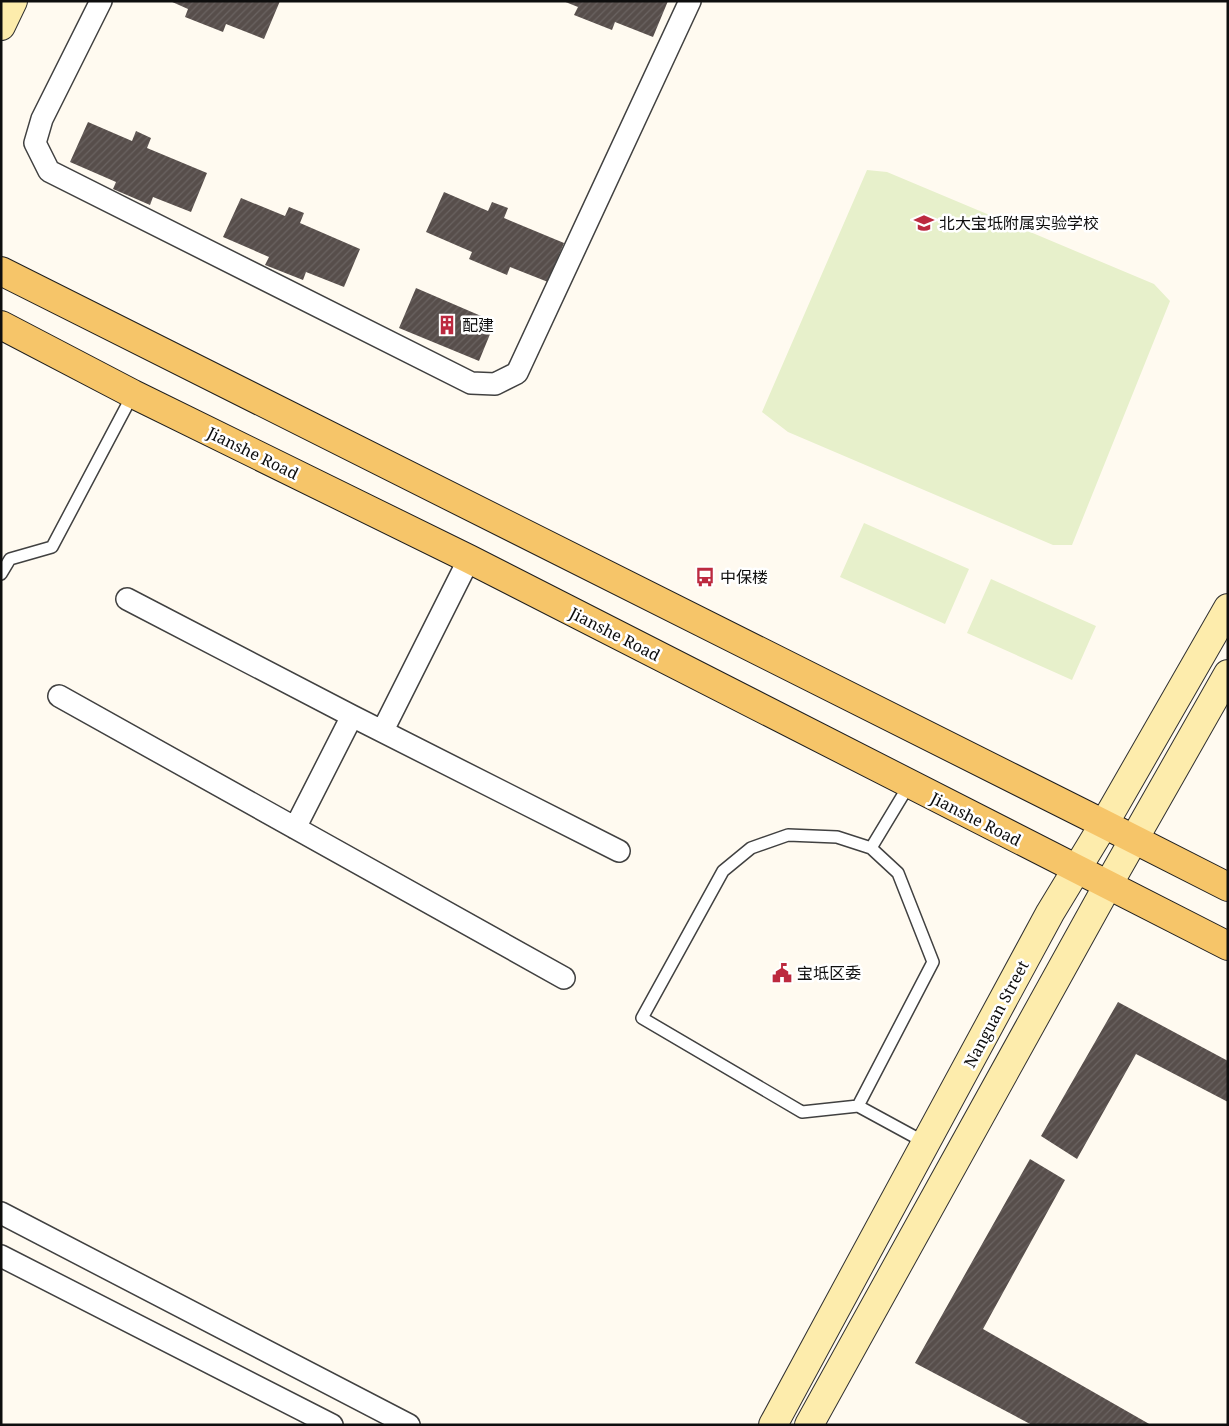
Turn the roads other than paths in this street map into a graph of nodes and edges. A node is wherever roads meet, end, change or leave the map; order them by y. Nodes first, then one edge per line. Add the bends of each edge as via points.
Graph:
1 (13, 1) edge
2 (101, 1) edge
3 (690, 1) edge
4 (1, 26) edge
5 (1, 270) edge
6 (1, 325) edge
7 (133, 394) junction
8 (6, 557) edge
9 (469, 559) junction
10 (1, 574) edge
11 (127, 599) dead end
12 (1228, 608) edge
13 (1228, 674) edge
14 (59, 696) dead end
15 (352, 716) junction
16 (383, 730) junction
17 (909, 785) junction
18 (1104, 824) junction
19 (296, 828) junction
20 (1134, 840) junction
21 (871, 848) junction
22 (619, 852) dead end
23 (1077, 870) junction
24 (1108, 885) junction
25 (1228, 887) edge
26 (1228, 946) edge
27 (564, 978) dead end
28 (858, 1106) junction
29 (926, 1142) junction
30 (1, 1213) edge
31 (1, 1256) edge
32 (332, 1425) edge
33 (409, 1425) edge
34 (773, 1425) edge
35 (809, 1425) edge

1 - 4 main road
2 - 3 street via 42,119 35,143 49,171 471,383 495,384 517,373
5 - 18 main road
6 - 7 main road, Jianshe Road
7 - 8 lane via 52,547
7 - 9 main road, Jianshe Road
8 - 10 lane
9 - 16 street
9 - 17 main road, Jianshe Road
11 - 15 street
12 - 18 main road, Nanguan Street
13 - 20 main road
14 - 19 street
15 - 16 street
15 - 19 street
16 - 22 street
17 - 21 lane
17 - 23 main road, Jianshe Road
18 - 20 main road
18 - 23 main road, Nanguan Street
19 - 27 street
20 - 24 main road
20 - 25 main road
21 - 28 lane via 898,873 934,962
21 - 28 lane via 837,837 788,835 751,848 723,871 642,1018 802,1112
23 - 24 main road, Jianshe Road
23 - 29 main road, Nanguan Street via 1050,913
24 - 26 main road, Jianshe Road
24 - 35 main road
28 - 29 lane
29 - 34 main road, Nanguan Street
30 - 33 street
31 - 32 street

